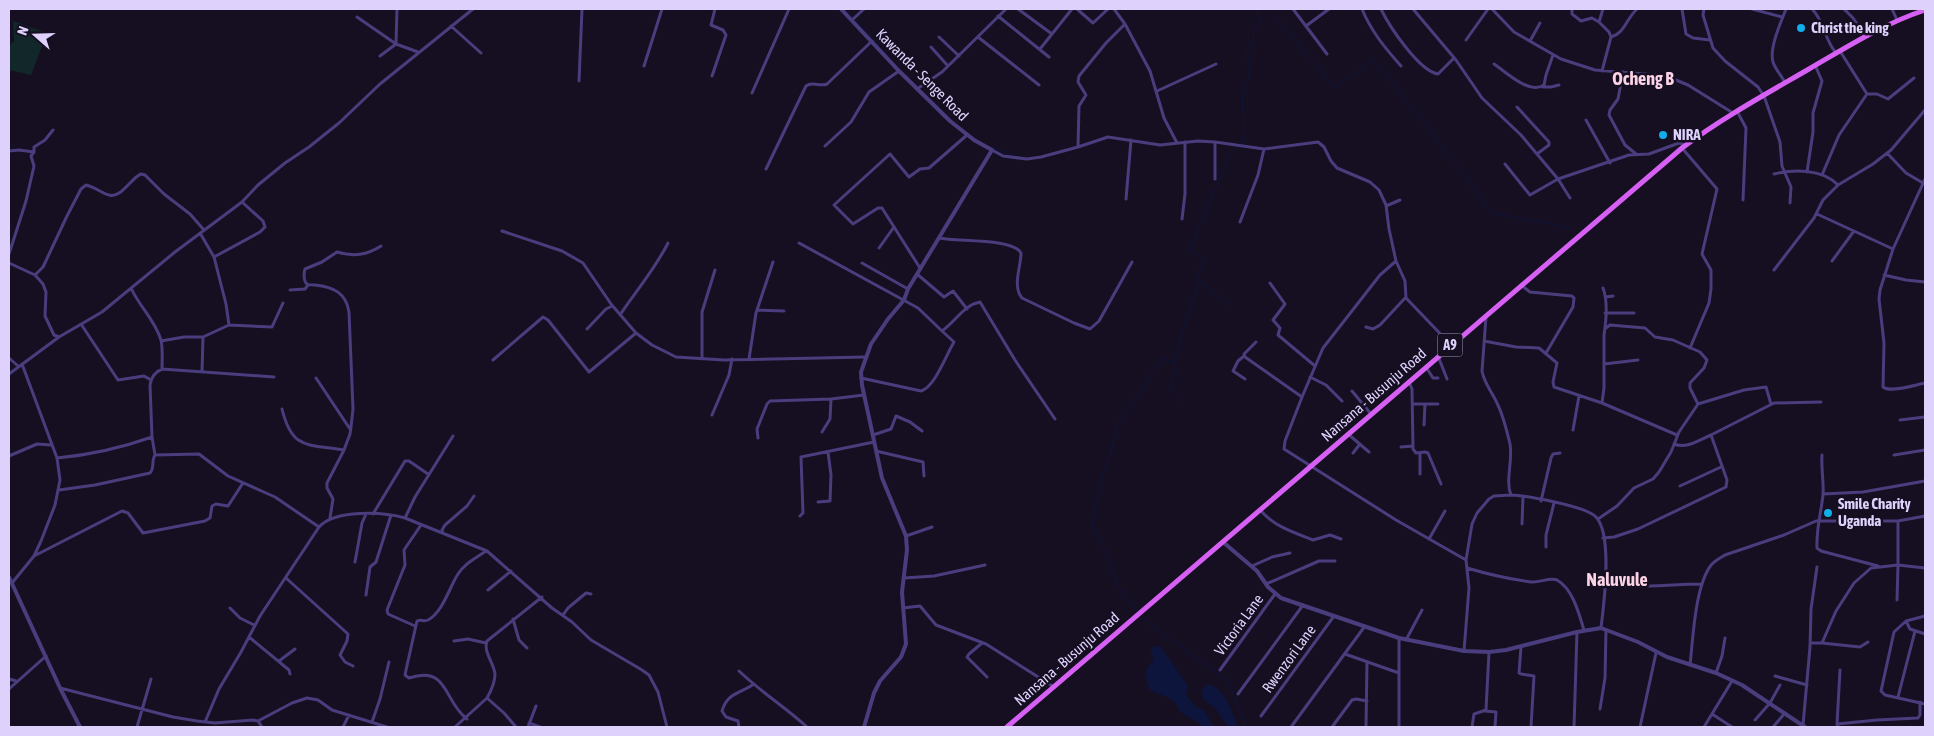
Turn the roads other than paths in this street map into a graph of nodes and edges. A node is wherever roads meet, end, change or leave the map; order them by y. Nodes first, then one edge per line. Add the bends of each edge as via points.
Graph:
1 (397, 9) edge
2 (473, 9) edge
3 (582, 9) edge
4 (662, 9) edge
5 (715, 9) edge
6 (789, 9) edge
7 (841, 9) edge
8 (864, 9) edge
9 (1006, 9) edge
10 (1018, 9) edge
11 (1072, 9) edge
12 (1078, 9) edge
13 (1108, 9) edge
14 (1114, 9) edge
15 (1293, 9) edge
16 (1329, 9) edge
17 (1362, 9) edge
18 (1381, 9) edge
19 (1413, 9) edge
20 (1490, 9) edge
21 (1498, 9) edge
22 (1572, 9) edge
23 (1603, 9) edge
24 (1637, 9) edge
25 (1682, 9) edge
26 (1704, 9) edge
27 (1752, 9) edge
28 (1786, 9) edge
29 (1812, 9) edge
30 (1844, 9) edge
31 (1892, 9) edge
32 (1761, 10) edge
33 (1925, 10) edge
34 (1495, 12) junction
35 (998, 16) junction
36 (1782, 17) junction
37 (357, 18) dead end
38 (852, 20) junction
39 (1897, 20) junction
40 (1600, 22) junction
41 (1125, 24) junction
42 (1540, 24) dead end
43 (451, 26) junction
44 (1306, 26) junction
45 (1052, 34) junction
46 (939, 36) dead end
47 (1865, 36) junction
48 (978, 37) junction
49 (1611, 37) junction
50 (1466, 40) dead end
51 (1710, 40) junction
52 (872, 41) junction
53 (1530, 41) junction
54 (396, 44) junction
55 (931, 48) dead end
56 (1040, 50) junction
57 (419, 52) junction
58 (1838, 52) junction
59 (481, 53) dead end
60 (1327, 54) dead end
61 (1553, 55) junction
62 (380, 56) dead end
63 (959, 56) junction
64 (1049, 56) dead end
65 (1454, 58) junction
66 (1216, 64) dead end
67 (1494, 64) dead end
68 (1815, 65) junction
69 (644, 66) dead end
70 (948, 66) junction
71 (1401, 66) dead end
72 (899, 71) junction
73 (1602, 71) junction
74 (1623, 72) junction
75 (712, 76) dead end
76 (1914, 78) dead end
77 (579, 81) dead end
78 (1786, 83) junction
79 (1039, 85) dead end
80 (1559, 85) dead end
81 (1544, 86) junction
82 (917, 89) junction
83 (1157, 91) junction
84 (752, 94) dead end
85 (1867, 94) junction
86 (1764, 96) junction
87 (1517, 107) dead end
88 (1925, 110) edge
89 (1736, 112) junction
90 (1586, 120) dead end
91 (53, 130) dead end
92 (967, 135) junction
93 (1131, 140) junction
94 (1185, 142) junction
95 (1216, 142) junction
96 (1177, 143) junction
97 (825, 146) dead end
98 (1684, 146) junction
99 (1078, 147) junction
100 (1264, 149) junction
101 (992, 150) junction
102 (9, 151) edge
103 (34, 152) junction
104 (1887, 153) junction
105 (1537, 154) junction
106 (1636, 154) junction
107 (1610, 163) junction
108 (1505, 164) dead end
109 (766, 169) dead end
110 (1786, 171) junction
111 (1807, 172) junction
112 (1774, 174) dead end
113 (1822, 175) junction
114 (1215, 179) dead end
115 (1558, 180) junction
116 (1924, 181) edge
117 (1838, 185) junction
118 (1570, 198) dead end
119 (1126, 199) dead end
120 (1400, 200) dead end
121 (1743, 200) dead end
122 (242, 202) junction
123 (1790, 203) dead end
124 (1386, 206) junction
125 (1817, 214) junction
126 (1182, 219) dead end
127 (1240, 222) dead end
128 (894, 227) junction
129 (204, 230) junction
130 (1854, 231) junction
131 (502, 232) dead end
132 (200, 233) junction
133 (939, 238) junction
134 (668, 243) dead end
135 (798, 243) dead end
136 (381, 246) dead end
137 (879, 248) dead end
138 (1893, 249) junction
139 (9, 254) edge
140 (214, 257) junction
141 (1396, 261) junction
142 (1832, 261) dead end
143 (773, 262) dead end
144 (1132, 262) dead end
145 (9, 263) edge
146 (862, 264) dead end
147 (920, 268) junction
148 (716, 270) dead end
149 (1774, 270) dead end
150 (917, 274) junction
151 (35, 275) junction
152 (1884, 275) junction
153 (1925, 282) edge
154 (1270, 283) dead end
155 (308, 285) junction
156 (1520, 285) junction
157 (131, 288) junction
158 (1603, 288) dead end
159 (908, 289) junction
160 (290, 290) dead end
161 (1613, 296) dead end
162 (1406, 297) junction
163 (1606, 297) junction
164 (904, 300) junction
165 (283, 303) dead end
166 (612, 306) junction
167 (966, 309) junction
168 (758, 310) junction
169 (784, 311) dead end
170 (1605, 313) junction
171 (1634, 313) dead end
172 (620, 315) junction
173 (1486, 315) junction
174 (81, 324) junction
175 (229, 325) junction
176 (1366, 327) dead end
177 (1606, 328) junction
178 (587, 329) dead end
179 (942, 331) junction
180 (636, 333) junction
181 (59, 337) junction
182 (203, 337) junction
183 (161, 341) junction
184 (1484, 341) junction
185 (1256, 342) dead end
186 (1451, 345) junction
187 (1690, 348) junction
188 (1546, 353) junction
189 (1244, 356) junction
190 (1438, 356) junction
191 (865, 357) junction
192 (9, 358) edge
193 (702, 359) junction
194 (749, 359) junction
195 (493, 360) dead end
196 (732, 360) junction
197 (1638, 360) dead end
198 (1604, 364) junction
199 (20, 365) junction
200 (1315, 366) junction
201 (1426, 366) junction
202 (162, 369) junction
203 (202, 372) junction
204 (9, 374) edge
205 (274, 377) dead end
206 (1310, 377) junction
207 (316, 378) dead end
208 (861, 378) junction
209 (1438, 378) dead end
210 (1245, 379) dead end
211 (1447, 379) dead end
212 (151, 380) junction
213 (1408, 382) junction
214 (1925, 383) edge
215 (1352, 391) dead end
216 (864, 395) junction
217 (1579, 396) junction
218 (1302, 397) junction
219 (831, 399) junction
220 (1342, 401) dead end
221 (1821, 402) dead end
222 (1602, 403) junction
223 (1413, 404) junction
224 (1425, 404) junction
225 (1438, 404) dead end
226 (1698, 404) junction
227 (1771, 404) junction
228 (282, 409) dead end
229 (1371, 414) junction
230 (712, 415) dead end
231 (1925, 417) edge
232 (1055, 419) dead end
233 (1900, 420) dead end
234 (1424, 425) dead end
235 (350, 430) junction
236 (1573, 430) dead end
237 (922, 431) dead end
238 (822, 432) dead end
239 (1348, 434) junction
240 (873, 435) junction
241 (1711, 435) junction
242 (453, 436) dead end
243 (1677, 436) junction
244 (152, 438) junction
245 (758, 438) dead end
246 (874, 442) junction
247 (1360, 444) junction
248 (1674, 444) junction
249 (52, 446) junction
250 (1413, 446) junction
251 (1401, 447) dead end
252 (344, 450) junction
253 (1925, 450) edge
254 (876, 451) junction
255 (828, 452) junction
256 (1369, 452) dead end
257 (1354, 453) dead end
258 (1420, 453) junction
259 (1560, 453) dead end
260 (1822, 455) dead end
261 (1894, 455) dead end
262 (9, 456) edge
263 (155, 456) junction
264 (56, 458) junction
265 (1310, 467) junction
266 (1721, 467) junction
267 (428, 474) junction
268 (1420, 474) dead end
269 (924, 476) dead end
270 (1925, 481) edge
271 (242, 483) junction
272 (1441, 484) dead end
273 (1680, 486) dead end
274 (59, 490) junction
275 (1823, 494) junction
276 (1511, 495) junction
277 (474, 496) dead end
278 (1523, 497) junction
279 (1541, 501) junction
280 (818, 502) dead end
281 (1554, 503) junction
282 (1260, 510) junction
283 (1445, 510) dead end
284 (366, 514) junction
285 (373, 514) junction
286 (391, 515) junction
287 (800, 516) dead end
288 (1925, 516) edge
289 (405, 518) junction
290 (330, 519) junction
291 (1598, 520) junction
292 (1898, 521) junction
293 (1818, 522) junction
294 (1522, 524) dead end
295 (421, 525) junction
296 (319, 527) junction
297 (932, 527) dead end
298 (443, 533) junction
299 (906, 536) junction
300 (1341, 538) dead end
301 (1603, 538) junction
302 (1429, 539) junction
303 (1223, 542) junction
304 (1546, 547) dead end
305 (486, 551) junction
306 (1290, 553) dead end
307 (34, 556) junction
308 (1466, 560) junction
309 (1335, 561) dead end
310 (355, 562) dead end
311 (985, 565) dead end
312 (1898, 565) junction
313 (1252, 566) junction
314 (1878, 566) junction
315 (1817, 567) dead end
316 (1467, 568) junction
317 (1925, 568) edge
318 (511, 571) junction
319 (9, 577) edge
320 (286, 578) junction
321 (904, 578) junction
322 (12, 583) junction
323 (1266, 584) junction
324 (1702, 584) junction
325 (1606, 585) junction
326 (488, 590) dead end
327 (591, 594) dead end
328 (1275, 594) junction
329 (366, 595) dead end
330 (542, 597) junction
331 (1896, 600) dead end
332 (1303, 604) junction
333 (230, 608) dead end
334 (903, 608) junction
335 (1422, 610) dead end
336 (562, 615) junction
337 (1335, 616) junction
338 (1925, 616) edge
339 (512, 619) junction
340 (1906, 621) junction
341 (254, 625) junction
342 (415, 626) junction
343 (1365, 626) junction
344 (1604, 629) junction
345 (1584, 630) junction
346 (1915, 631) junction
347 (1577, 632) junction
348 (1925, 634) edge
349 (249, 636) junction
350 (1399, 638) junction
351 (1725, 638) dead end
352 (1406, 640) junction
353 (454, 641) dead end
354 (1868, 642) dead end
355 (486, 643) junction
356 (983, 643) junction
357 (1810, 643) junction
358 (1822, 643) junction
359 (1521, 647) junction
360 (527, 648) dead end
361 (295, 649) dead end
362 (1464, 651) junction
363 (1489, 652) junction
364 (1656, 653) junction
365 (1345, 654) junction
366 (46, 656) junction
367 (279, 661) junction
368 (389, 662) dead end
369 (1367, 662) junction
370 (1690, 665) junction
371 (353, 666) dead end
372 (1220, 670) dead end
373 (1840, 670) dead end
374 (739, 671) dead end
375 (1399, 673) junction
376 (1716, 673) junction
377 (290, 674) dead end
378 (1776, 676) dead end
379 (987, 677) dead end
380 (9, 679) edge
381 (151, 679) dead end
382 (16, 681) junction
383 (1732, 681) junction
384 (754, 684) junction
385 (1780, 685) dead end
386 (1806, 685) junction
387 (1054, 687) junction
388 (60, 688) junction
389 (9, 689) edge
390 (1238, 694) dead end
391 (1898, 697) junction
392 (487, 698) junction
393 (1367, 701) junction
394 (1920, 702) junction
395 (1770, 703) junction
396 (1925, 704) edge
397 (536, 706) dead end
398 (142, 709) junction
399 (1600, 709) dead end
400 (1484, 711) junction
401 (1785, 713) junction
402 (1712, 714) junction
403 (349, 715) junction
404 (1261, 716) dead end
405 (467, 719) junction
406 (1755, 720) dead end
407 (258, 721) junction
408 (205, 722) junction
409 (372, 722) junction
410 (529, 723) junction
411 (1804, 726) edge
412 (1838, 726) edge
413 (80, 727) edge
414 (137, 727) edge
415 (262, 727) edge
416 (343, 727) edge
417 (387, 727) edge
418 (455, 727) edge
419 (516, 727) edge
420 (528, 727) edge
421 (540, 727) edge
422 (667, 727) edge
423 (738, 727) edge
424 (807, 727) edge
425 (864, 727) edge
426 (1007, 727) edge
427 (1292, 727) edge
428 (1332, 727) edge
429 (1366, 727) edge
430 (1399, 727) edge
431 (1472, 727) edge
432 (1495, 727) edge
433 (1531, 727) edge
434 (1574, 727) edge
435 (1640, 727) edge
436 (1704, 727) edge
437 (1732, 727) edge
438 (1773, 727) edge

1 - 54 street
2 - 43 street
3 - 77 street
4 - 69 street
5 - 75 street via 711,25 724,30 726,35
6 - 84 street
7 - 38 street, Kawanda - Senge Road
8 - 38 street
9 - 35 street
10 - 45 street
11 - 45 street
12 - 13 street via 1093,23
14 - 41 street
15 - 44 street
16 - 44 street
17 - 71 street via 1378,39
18 - 65 street via 1392,31 1427,69 1438,74
19 - 65 street
20 - 34 street
20 - 50 street
21 - 34 street
22 - 40 street via 1572,14 1581,21 1592,18
23 - 40 street
24 - 49 street via 1621,33
25 - 51 street via 1686,34
26 - 51 street
27 - 32 street
28 - 36 street
29 - 58 street via 1818,14 1828,44
30 - 47 street
31 - 39 street
32 - 36 street
33 - 39 main road, Nansana - Busunju Road / A9
34 - 53 street via 1507,26
35 - 48 street
35 - 56 street
36 - 78 street via 1773,47 1773,60
37 - 54 street
38 - 52 street, Kawanda - Senge Road
39 - 47 main road, Nansana - Busunju Road / A9
40 - 49 street
41 - 83 street
41 - 99 street via 1079,76 1078,82 1086,95 1079,106
42 - 53 street
43 - 57 street
43 - 59 street
44 - 60 street
45 - 56 street
46 - 63 street
47 - 58 main road, Nansana - Busunju Road / A9
48 - 63 street
48 - 79 street
49 - 73 street
51 - 86 street via 1724,61 1758,87
52 - 72 street, Kawanda - Senge Road
52 - 109 street via 827,84 806,86
53 - 61 street
54 - 57 street
54 - 62 street
55 - 70 street
56 - 64 street
57 - 122 street via 339,123 258,185
58 - 68 main road, Nansana - Busunju Road / A9
58 - 85 street
61 - 73 street
61 - 81 street
63 - 70 street
65 - 105 street via 1482,98
66 - 83 street
67 - 81 street via 1524,84
68 - 78 main road, Nansana - Busunju Road / A9
68 - 111 street via 1822,83 1813,112
70 - 82 street
72 - 82 street, Kawanda - Senge Road
72 - 97 street via 869,92 851,122
73 - 74 street
74 - 89 street via 1671,78
74 - 106 street via 1618,99 1609,115 1625,145
76 - 85 street via 1888,99 1879,94
78 - 86 main road, Nansana - Busunju Road / A9
80 - 81 street
82 - 92 street, Kawanda - Senge Road
83 - 96 street via 1164,118
85 - 113 street via 1839,136
86 - 89 main road, Nansana - Busunju Road / A9
86 - 110 street
87 - 105 street via 1549,142
88 - 104 street
89 - 98 main road, Nansana - Busunju Road / A9
89 - 121 street via 1746,128
90 - 107 street
91 - 103 street via 34,147
92 - 101 street, Kawanda - Senge Road
92 - 128 street via 929,168 920,169 909,177 890,154 834,205 853,224 881,207
93 - 96 street via 1160,145
93 - 99 street via 1108,137
93 - 119 street
94 - 95 street
94 - 96 street
94 - 126 street
95 - 100 street
95 - 114 street
98 - 106 street via 1679,143 1649,154
98 - 156 main road, Nansana - Busunju Road / A9
98 - 187 street via 1717,188 1702,254 1711,270 1709,303
99 - 101 street via 1027,159 1003,156
100 - 124 street via 1318,142 1337,168 1370,182 1379,190
100 - 127 street
101 - 133 street
102 - 103 street
103 - 139 street via 26,201
104 - 116 street via 1906,173
104 - 117 street
105 - 115 street
106 - 107 street
107 - 115 street
108 - 115 street via 1530,196
110 - 111 street
110 - 112 street
110 - 123 street via 1791,187
111 - 113 street
113 - 117 street
115 - 118 street
116 - 138 street
117 - 125 street via 1823,200
120 - 124 street
122 - 129 street
122 - 140 street via 263,221 265,227
124 - 141 street
125 - 130 street
125 - 149 street
128 - 137 street
128 - 147 street
129 - 132 street
129 - 151 street via 145,175 136,176 110,196 86,185 43,267
130 - 138 street
130 - 142 street
131 - 166 street via 562,251 583,263
132 - 140 street
132 - 157 street
133 - 144 street via 1014,246 1021,253 1017,285 1020,296 1090,329 1099,321
133 - 147 street
134 - 172 street via 657,265
135 - 164 street
136 - 155 street via 367,254 337,252 305,268
138 - 152 street
140 - 175 street
141 - 162 street
141 - 200 street via 1380,275 1343,321
143 - 168 street
145 - 151 street
146 - 159 street
147 - 150 street
148 - 193 street via 702,312
150 - 159 street
150 - 167 street via 944,297 954,291
151 - 181 street via 46,292 45,316 54,335
152 - 153 street
152 - 214 street via 1878,300 1884,343 1883,388 1892,390
154 - 200 street via 1285,304 1274,320 1280,328 1277,334
155 - 160 street via 305,289
155 - 235 street via 336,291 344,296 347,303 353,403
156 - 173 main road, Nansana - Busunju Road / A9
156 - 188 street via 1530,292 1574,298 1573,307
157 - 174 street via 102,312
157 - 183 street
158 - 163 street
159 - 164 street
161 - 163 street
162 - 176 street via 1380,325 1373,329
162 - 186 street
163 - 170 street
164 - 179 street via 918,308
164 - 191 street
165 - 175 street via 272,327
166 - 172 street
166 - 178 street
167 - 179 street
167 - 232 street via 980,302
168 - 169 street
168 - 194 street
170 - 171 street
170 - 177 street
172 - 180 street
173 - 184 street
173 - 186 main road, Nansana - Busunju Road / A9
174 - 181 street
174 - 212 street via 118,380 144,376
175 - 182 street
177 - 187 street via 1610,325 1645,328 1656,337
177 - 198 street
179 - 208 street via 954,342 925,390
180 - 193 street via 667,353 681,358
180 - 195 street via 588,372 543,317
181 - 199 street
182 - 183 street
182 - 203 street
183 - 202 street
184 - 188 street via 1516,347 1532,346
184 - 276 street via 1483,378 1497,403 1510,443 1508,485
185 - 189 street
186 - 190 main road, Nansana - Busunju Road / A9
187 - 226 street via 1703,354 1707,360 1690,383
188 - 217 street via 1558,365 1553,385
189 - 210 street via 1233,371
189 - 218 street
190 - 201 main road, Nansana - Busunju Road / A9
190 - 211 street
191 - 194 street
191 - 208 street
192 - 199 street
193 - 196 street
194 - 196 street
196 - 230 street via 729,376
197 - 198 street
198 - 222 street
199 - 204 street
199 - 249 street
200 - 206 street
201 - 209 street via 1433,378
201 - 213 main road, Nansana - Busunju Road / A9
202 - 203 street
202 - 212 street
203 - 205 street
206 - 218 street
206 - 220 street via 1326,385
207 - 235 street
208 - 216 street
212 - 244 street
213 - 223 street
213 - 229 main road, Nansana - Busunju Road / A9
215 - 229 street
216 - 219 street
216 - 240 street
217 - 222 street
217 - 236 street
218 - 265 street via 1284,449
219 - 238 street via 830,419
219 - 245 street via 770,401 757,429
221 - 227 street
222 - 243 street
223 - 224 street
223 - 250 street
224 - 225 street
224 - 234 street
226 - 227 street via 1766,387
226 - 243 street
227 - 241 street
228 - 252 street via 288,430 295,439
229 - 239 main road, Nansana - Busunju Road / A9
231 - 233 street
235 - 252 street
237 - 240 street via 896,416 891,430
239 - 247 street
239 - 265 main road, Nansana - Busunju Road / A9
240 - 246 street
241 - 248 street via 1682,447
241 - 266 street
242 - 267 street
243 - 248 street
244 - 263 street
244 - 264 street via 94,454
246 - 254 street
246 - 255 street
247 - 256 street
247 - 257 street
248 - 291 street via 1656,476 1634,488
249 - 262 street via 37,444
249 - 264 street
250 - 251 street
250 - 258 street via 1415,452
252 - 290 street via 327,483 333,499
253 - 261 street
254 - 269 street via 923,462
254 - 299 street via 882,478
255 - 280 street via 830,501
255 - 287 street via 801,457 803,514
258 - 268 street
258 - 272 street via 1429,454
259 - 279 street via 1552,454
260 - 275 street
263 - 271 street via 199,454
263 - 274 street via 150,473
264 - 274 street via 60,473
265 - 282 main road, Nansana - Busunju Road / A9
265 - 302 street
266 - 273 street
266 - 301 street via 1727,480 1724,488 1638,529
267 - 285 street via 405,461
267 - 289 street
270 - 275 street via 1863,492
271 - 296 street via 282,501
271 - 307 street via 227,507 212,506 210,518 205,521 143,532 128,513 122,511
274 - 307 street
275 - 293 street
276 - 278 street
276 - 308 street via 1492,497 1480,508 1472,524
277 - 298 street via 444,527
278 - 279 street
278 - 294 street
279 - 281 street
281 - 291 street via 1587,511
281 - 304 street
282 - 300 street via 1278,526 1314,540 1330,535
282 - 303 main road, Nansana - Busunju Road / A9
283 - 302 street
284 - 285 street
284 - 290 street
284 - 310 street
285 - 286 street
286 - 289 street
286 - 329 street via 376,562 370,567
288 - 292 street
289 - 295 street
290 - 296 street
291 - 301 street
292 - 293 street
292 - 312 street
293 - 314 street via 1819,550
293 - 324 street via 1725,555 1712,564
295 - 298 street
295 - 342 street via 404,550 405,564 386,610 388,614
296 - 320 street
297 - 299 street
298 - 305 street
299 - 321 street
301 - 325 street
302 - 308 street
303 - 313 street
303 - 387 main road, Nansana - Busunju Road / A9
305 - 318 street
305 - 342 street via 463,568 433,616 428,620 418,620
306 - 313 street
307 - 322 street
308 - 316 street
309 - 323 street via 1319,561
311 - 321 street via 934,576
312 - 314 street
312 - 317 street
312 - 331 street
313 - 323 street
314 - 358 street via 1870,568 1848,591
315 - 357 street
316 - 345 street via 1530,582 1558,581 1572,599
316 - 362 street via 1469,588
318 - 326 street
318 - 330 street
319 - 322 street
320 - 341 street
320 - 371 street via 348,634 340,655
321 - 334 street
322 - 366 street
323 - 328 street
324 - 325 street
324 - 370 street
325 - 344 street
327 - 336 street via 586,593
328 - 332 street
328 - 372 street, Victoria Lane
330 - 336 street
330 - 339 street
332 - 337 street
332 - 390 street
333 - 341 street
334 - 356 street via 920,606 936,625
334 - 425 street via 906,644 900,657 880,681
335 - 352 street
336 - 422 street via 596,643 649,676 658,692
337 - 343 street
337 - 404 street, Rwenzori Lane
338 - 340 street
339 - 355 street
339 - 360 street via 519,640
340 - 346 street via 1908,627
340 - 391 street via 1894,632 1881,690 1885,695
341 - 349 street
342 - 405 street via 406,676 426,674 436,678 458,712
343 - 350 street
343 - 365 street
344 - 345 street
344 - 364 street
344 - 399 street via 1605,678
345 - 347 street
346 - 348 street
346 - 391 street
347 - 359 street
347 - 434 street
349 - 367 street
349 - 408 street via 224,678
350 - 352 street
350 - 375 street
351 - 376 street
352 - 362 street
353 - 355 street via 468,638
354 - 358 street via 1860,647
355 - 392 street via 495,673
356 - 379 street via 967,657
356 - 387 street
357 - 358 street
357 - 386 street
359 - 363 street
359 - 433 street via 1520,673 1534,676
361 - 367 street
362 - 363 street
363 - 400 street
364 - 370 street
364 - 435 street
365 - 369 street
365 - 427 street
366 - 382 street
366 - 388 street
367 - 377 street
368 - 409 street
369 - 375 street
369 - 393 street
370 - 376 street
373 - 412 street
374 - 384 street
375 - 430 street
376 - 383 street
378 - 386 street
380 - 382 street
381 - 398 street
382 - 389 street
383 - 395 street
383 - 402 street
384 - 423 street via 730,696 724,704 722,712 738,721
384 - 424 street
385 - 395 street
386 - 411 street
387 - 426 main road, Nansana - Busunju Road / A9
388 - 398 street
388 - 413 street
391 - 394 street
392 - 405 street
392 - 419 street
393 - 428 street via 1352,700
393 - 429 street
394 - 396 street
394 - 412 street via 1918,718
395 - 401 street
395 - 406 street
397 - 410 street
398 - 408 street
398 - 414 street
400 - 431 street via 1474,714
400 - 432 street via 1496,712
401 - 411 street
401 - 438 street
402 - 436 street
402 - 437 street
403 - 407 street via 307,698
403 - 409 street
403 - 416 street
405 - 418 street
407 - 408 street
407 - 415 street
409 - 417 street
410 - 420 street
410 - 421 street

